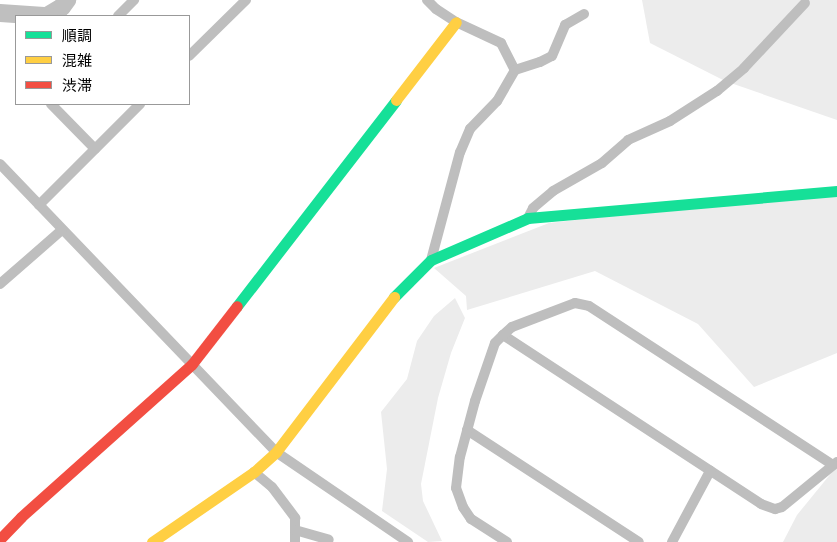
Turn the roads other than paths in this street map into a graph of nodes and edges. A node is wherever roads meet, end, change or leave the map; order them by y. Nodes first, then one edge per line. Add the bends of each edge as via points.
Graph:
1 (134, 0) edge
2 (246, 0) edge
3 (427, 0) edge
4 (804, 3) dead end
5 (584, 14) dead end
6 (119, 15) edge
7 (456, 22) junction
8 (190, 55) edge
9 (515, 70) junction
10 (52, 105) edge
11 (139, 105) edge
12 (95, 149) junction
13 (0, 164) edge
14 (837, 191) edge
15 (39, 205) junction
16 (528, 218) junction
17 (62, 230) junction
18 (431, 260) junction
19 (0, 284) edge
20 (503, 335) junction
21 (192, 364) junction
22 (467, 430) junction
23 (276, 452) junction
24 (835, 464) edge
25 (710, 471) junction
26 (254, 472) junction
27 (295, 530) junction
28 (0, 539) edge
29 (329, 540) dead end
30 (152, 542) edge
31 (295, 542) edge
32 (408, 542) edge
33 (507, 542) edge
34 (639, 542) edge
35 (672, 542) edge

1 - 6 street
2 - 8 street
3 - 7 street
4 - 16 street via 744,68 717,91 670,121 628,140 602,162 553,191 533,208
5 - 9 street via 565,25 552,56
7 - 9 street via 502,43
7 - 21 street
9 - 18 street via 497,101 470,129 460,152
10 - 12 street
11 - 12 street
12 - 15 street
13 - 15 street
14 - 16 street
15 - 17 street
16 - 18 street
17 - 19 street
17 - 21 street
18 - 23 street via 400,289
20 - 22 street via 495,343 484,369
20 - 24 street via 522,323 575,303 584,303
20 - 25 street
21 - 23 street
21 - 28 street via 28,510
22 - 33 street via 456,488 471,519
22 - 34 street
23 - 26 street
23 - 32 street
24 - 25 street via 789,503 775,509 761,504
25 - 35 street
26 - 27 street via 284,500 295,518
26 - 30 street
27 - 29 street
27 - 31 street

